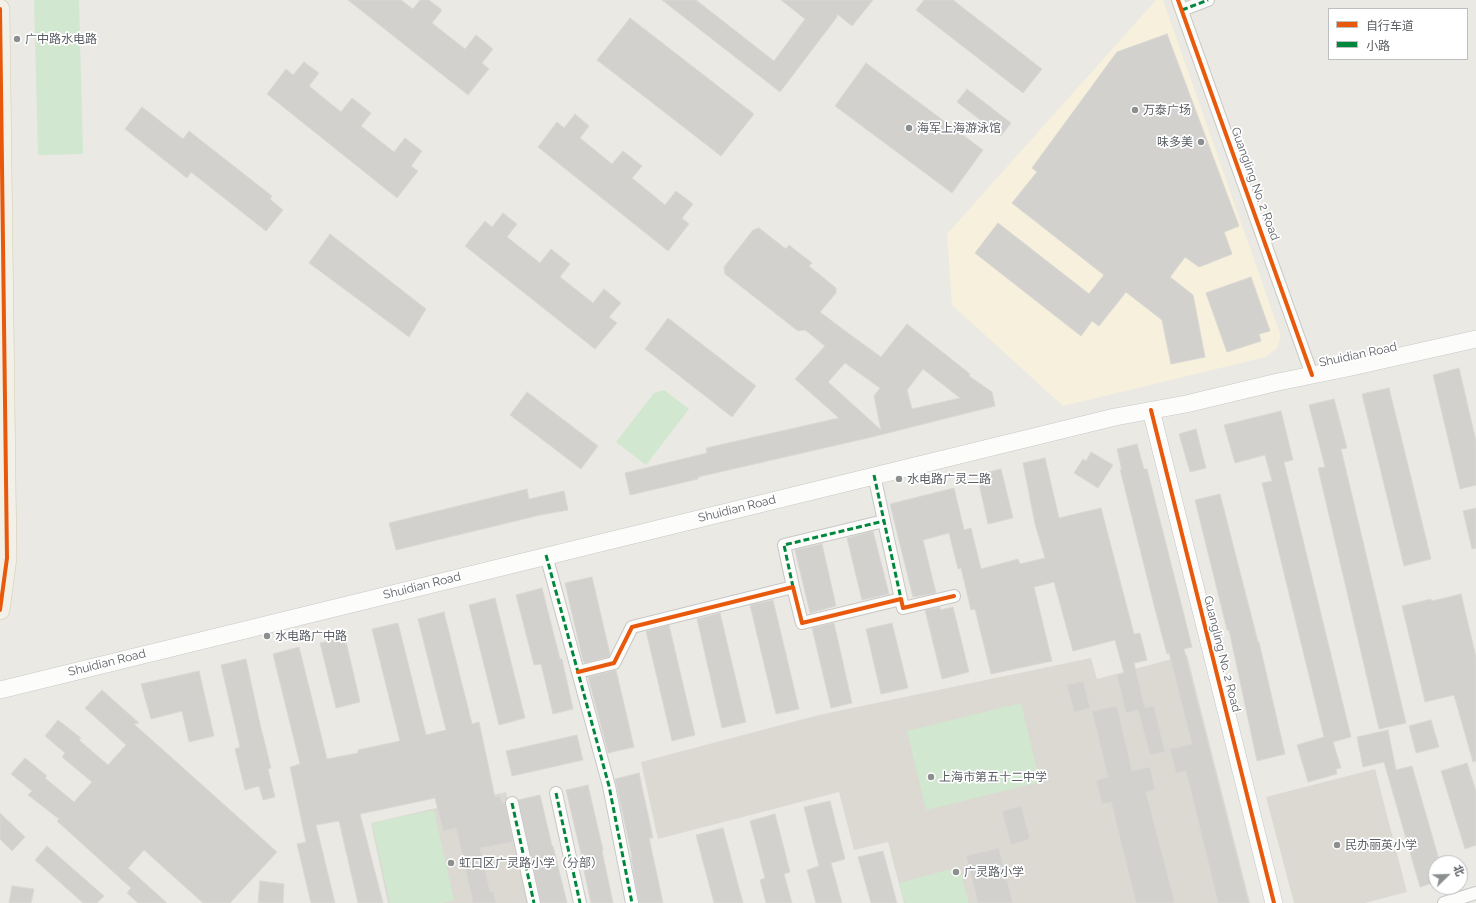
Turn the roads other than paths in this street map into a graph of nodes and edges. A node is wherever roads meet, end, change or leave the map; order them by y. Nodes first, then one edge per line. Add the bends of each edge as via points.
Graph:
1 (1208, 0) edge
2 (1180, 5) edge
3 (0, 9) edge
4 (1476, 339) edge
5 (1312, 375) junction
6 (1151, 410) junction
7 (874, 475) junction
8 (884, 521) junction
9 (546, 555) junction
10 (793, 587) junction
11 (954, 596) dead end
12 (901, 600) junction
13 (0, 610) edge
14 (578, 672) junction
15 (0, 690) edge
16 (556, 793) dead end
17 (512, 803) dead end
18 (1476, 894) edge
19 (534, 903) edge
20 (580, 903) edge
21 (632, 903) edge
22 (1274, 903) edge
23 (1444, 903) edge

1 - 2 street
2 - 5 street, Guangling No. 2 Road
3 - 13 main road via 7,558
4 - 5 main road, Shuidian Road
5 - 6 main road, Shuidian Road
6 - 7 main road, Shuidian Road
6 - 22 main road, Guangling No. 2 Road
7 - 8 street
7 - 9 main road, Shuidian Road
8 - 10 street via 784,545
8 - 12 street
9 - 14 street
9 - 15 main road, Shuidian Road
10 - 12 street via 802,623
10 - 14 street via 632,627 614,663
11 - 12 street via 903,608
14 - 21 street via 609,786
16 - 20 street
17 - 19 street
18 - 23 street

